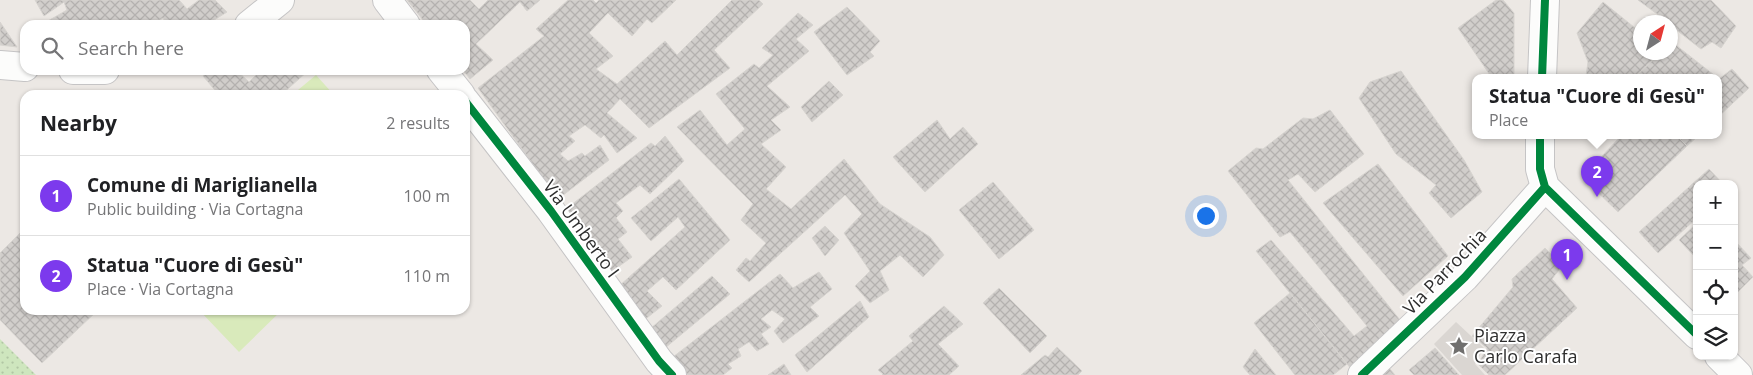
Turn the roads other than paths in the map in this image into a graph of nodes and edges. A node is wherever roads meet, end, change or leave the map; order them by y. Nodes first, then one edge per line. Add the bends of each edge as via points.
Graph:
1 (280, 0) edge
2 (387, 0) edge
3 (1545, 0) edge
4 (256, 20) edge
5 (402, 20) edge
6 (0, 65) edge
7 (20, 67) edge
8 (1542, 74) edge
9 (445, 75) edge
10 (457, 90) edge
11 (470, 107) edge
12 (1540, 139) edge
13 (1545, 187) junction
14 (1693, 331) edge
15 (1723, 360) edge
16 (672, 375) edge
17 (1362, 375) edge
18 (1738, 375) edge

1 - 4 street
2 - 5 street
3 - 8 street
6 - 7 street
9 - 10 street
11 - 16 street, Via Umberto I
12 - 13 street via 1540,169
13 - 14 street
13 - 17 street, Via Parrochia via 1465,277
15 - 18 street

